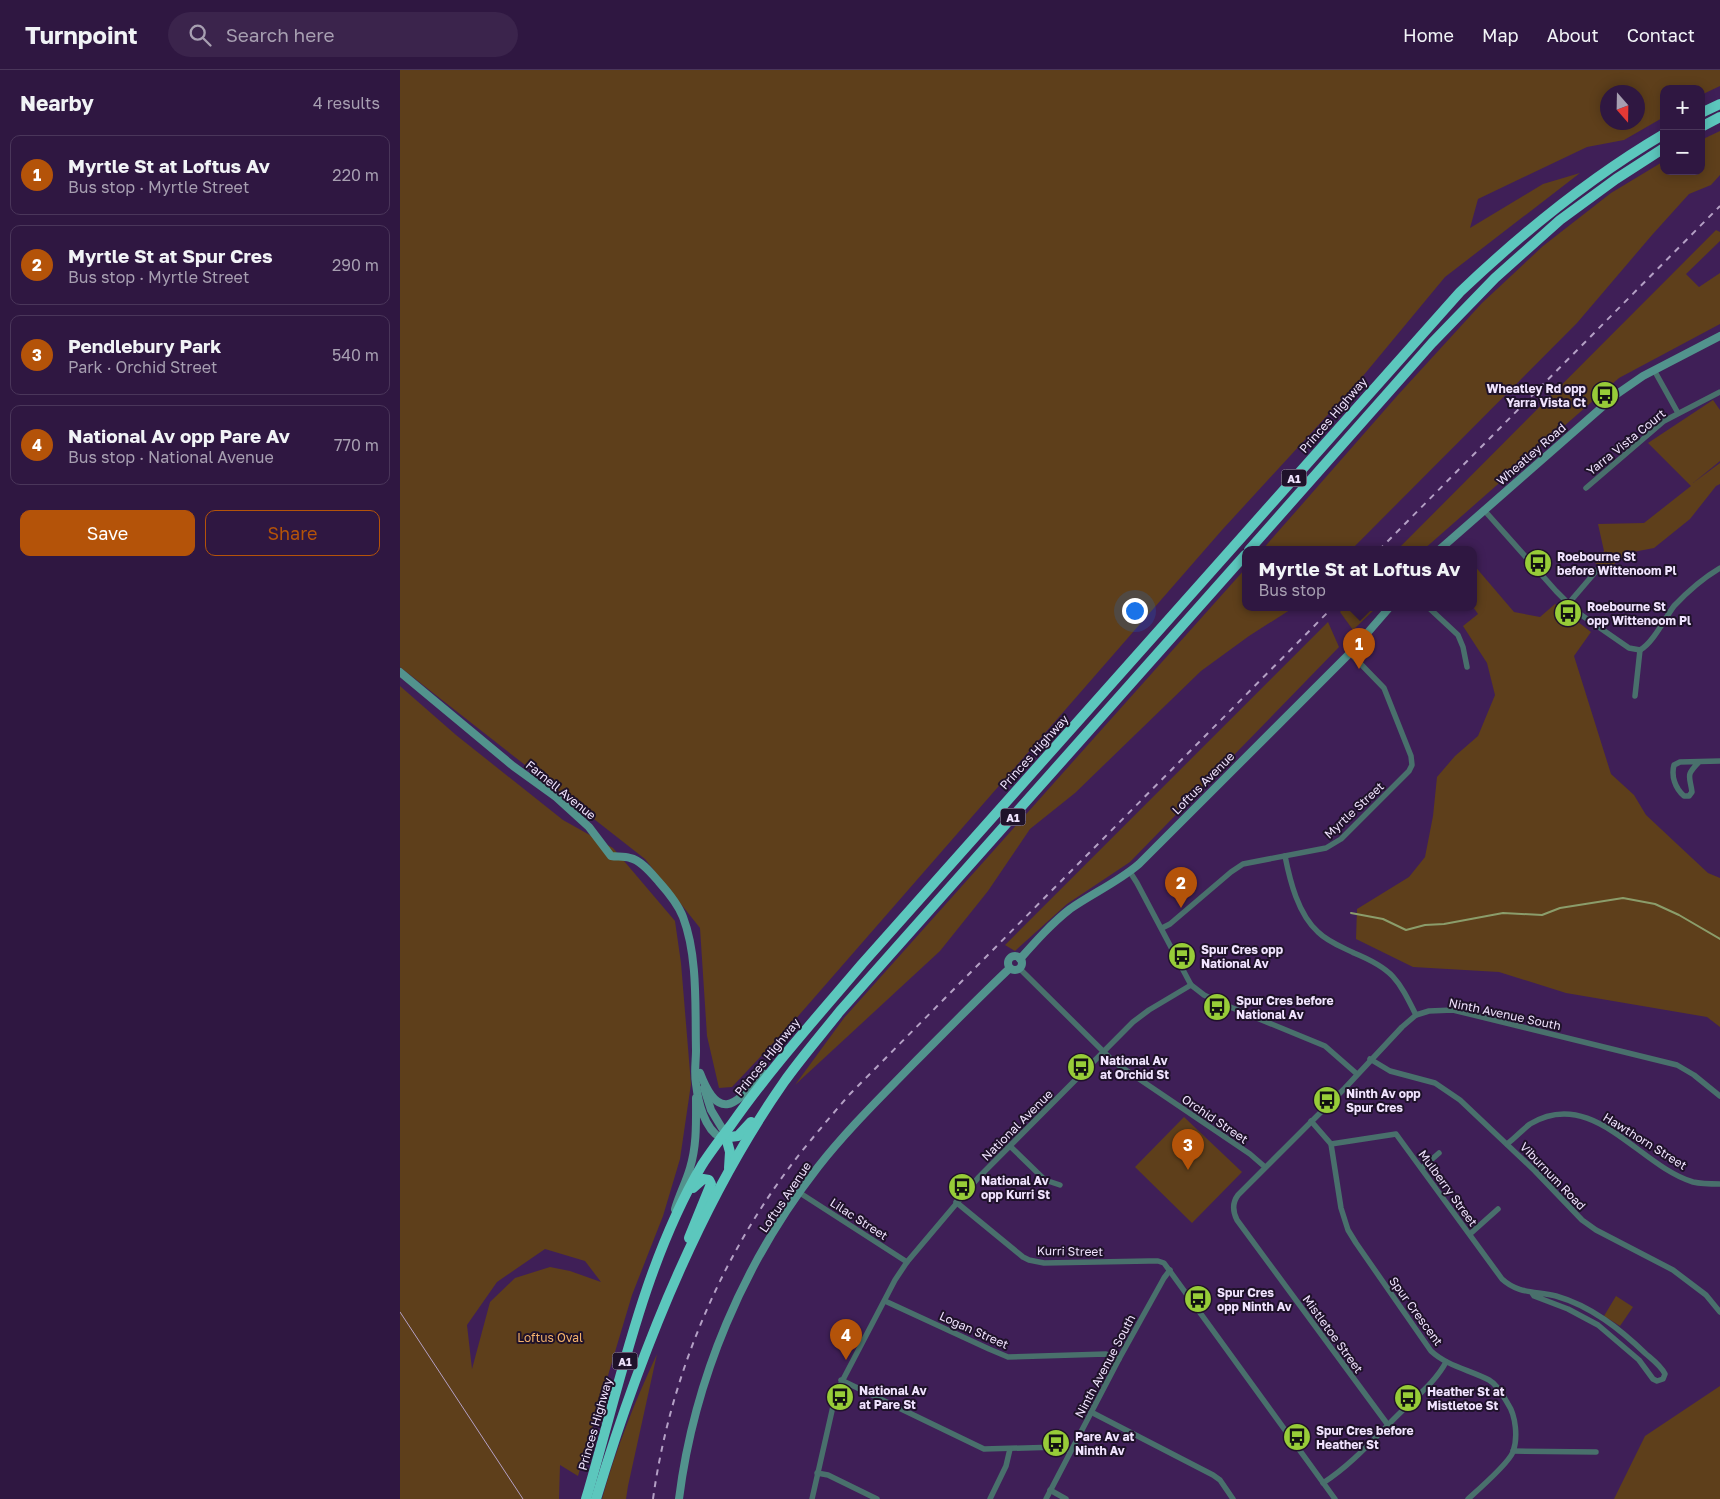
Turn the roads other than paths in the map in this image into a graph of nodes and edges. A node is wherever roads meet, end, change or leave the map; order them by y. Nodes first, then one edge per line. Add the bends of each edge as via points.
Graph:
1 (1720, 104) edge
2 (1705, 112) edge
3 (1720, 116) edge
4 (1705, 124) edge
5 (1660, 137) edge
6 (1660, 151) edge
7 (1720, 336) edge
8 (1654, 370) junction
9 (1720, 392) edge
10 (1678, 413) junction
11 (1586, 488) dead end
12 (1484, 510) junction
13 (1254, 546) edge
14 (1444, 546) edge
15 (1242, 558) edge
16 (1720, 568) edge
17 (1598, 569) dead end
18 (1568, 604) junction
19 (1386, 611) edge
20 (1432, 611) edge
21 (1640, 650) junction
22 (1350, 653) junction
23 (1467, 667) dead end
24 (400, 672) edge
25 (1635, 696) dead end
26 (1720, 761) edge
27 (1699, 762) junction
28 (1284, 856) junction
29 (1130, 872) junction
30 (1162, 928) junction
31 (1020, 958) junction
32 (1010, 968) junction
33 (1019, 968) junction
34 (1191, 985) junction
35 (1416, 1016) junction
36 (696, 1052) junction
37 (1104, 1052) junction
38 (785, 1053) junction
39 (1370, 1059) junction
40 (700, 1073) junction
41 (1357, 1074) junction
42 (784, 1081) junction
43 (695, 1082) junction
44 (1720, 1096) edge
45 (1311, 1121) junction
46 (724, 1136) junction
47 (1331, 1144) junction
48 (1507, 1144) junction
49 (1010, 1146) junction
50 (1439, 1153) dead end
51 (1265, 1167) junction
52 (1422, 1168) junction
53 (726, 1177) junction
54 (1720, 1184) edge
55 (1060, 1185) dead end
56 (800, 1193) junction
57 (687, 1194) junction
58 (956, 1202) junction
59 (1234, 1203) joint
60 (1498, 1209) dead end
61 (672, 1225) junction
62 (1470, 1234) junction
63 (907, 1262) junction
64 (682, 1264) junction
65 (1170, 1270) junction
66 (1532, 1293) junction
67 (885, 1300) junction
68 (1720, 1312) edge
69 (1119, 1359) junction
70 (1446, 1362) junction
71 (841, 1380) junction
72 (1091, 1412) junction
73 (1388, 1425) junction
74 (1010, 1450) junction
75 (1070, 1451) junction
76 (1514, 1451) junction
77 (1596, 1452) dead end
78 (818, 1473) junction
79 (1323, 1483) junction
80 (1050, 1490) junction
81 (586, 1499) edge
82 (596, 1499) edge
83 (679, 1499) edge
84 (812, 1499) edge
85 (876, 1499) edge
86 (990, 1499) edge
87 (1046, 1499) edge
88 (1066, 1499) edge
89 (1233, 1499) edge
90 (1335, 1499) edge
91 (1468, 1499) edge

1 - 2 highway
3 - 4 highway
5 - 38 highway, Princes Highway / A1 via 1546,214 1460,292
6 - 13 highway, A1 via 1567,215 1494,278
7 - 8 street, Wheatley Road
8 - 10 street, Yarra Vista Court
8 - 12 street, Wheatley Road via 1617,394
9 - 10 street, Yarra Vista Court
10 - 11 street, Yarra Vista Court via 1654,428
12 - 14 street, Wheatley Road
12 - 18 street
15 - 42 highway, Princes Highway / A1 via 840,1011
16 - 21 street via 1687,593
17 - 18 street
18 - 21 street via 1629,648
19 - 22 street, Loftus Avenue
20 - 23 street via 1458,635 1464,647
21 - 25 street
22 - 28 street, Myrtle Street via 1384,688 1412,765 1407,774 1332,846
22 - 29 street, Loftus Avenue
24 - 36 street, Farnell Avenue via 562,803 589,827 611,856 632,858 665,889 683,916 692,953
26 - 27 street
27 - 27 street via 1680,762 1674,767 1675,783 1684,796 1692,792 1689,777
28 - 30 street, Myrtle Street via 1252,861 1236,868
28 - 35 street via 1308,921 1334,944 1383,967 1401,986
29 - 30 street
29 - 31 street, Loftus Avenue via 1069,910
30 - 34 street
31 - 32 street via 1010,958
31 - 33 street via 1022,965
32 - 33 street
32 - 56 street, Loftus Avenue via 874,1102
33 - 37 street, Orchid Street
34 - 37 street, National Avenue via 1141,1016
34 - 41 street via 1209,998 1325,1046
35 - 39 street, Ninth Avenue South
35 - 44 street, Ninth Avenue South via 1429,1011 1453,1010 1664,1061 1686,1069
36 - 40 street, Farnell Avenue
36 - 43 street, Farnell Avenue
37 - 49 street, National Avenue
37 - 51 street, Orchid Street
38 - 40 street via 742,1096 729,1104 714,1100
38 - 46 highway, Princes Highway / A1
39 - 41 street, Ninth Avenue South
39 - 48 street, Viburnum Road via 1390,1071 1435,1083 1447,1090
40 - 46 street, Farnell Avenue via 708,1104
41 - 45 street, Ninth Avenue South
42 - 46 highway via 743,1133 736,1137
42 - 53 highway, Princes Highway / A1
43 - 46 street, Farnell Avenue via 707,1121 715,1134
43 - 61 street via 694,1153
45 - 47 street
45 - 51 street, Ninth Avenue South
46 - 53 highway via 730,1158
46 - 57 highway, Princes Highway / A1 via 703,1164
47 - 52 street, Mulberry Street via 1396,1134
47 - 70 street, Spur Crescent via 1341,1208 1348,1230 1431,1351
48 - 54 street, Hawthorn Street via 1539,1120 1562,1115 1583,1117 1603,1124 1683,1178 1702,1184
48 - 68 street, Viburnum Road via 1582,1220 1673,1270 1706,1295
49 - 55 street via 1045,1180
49 - 58 street, National Avenue
50 - 52 street
51 - 59 street, Ninth Avenue South
52 - 62 street, Mulberry Street
53 - 64 highway, Princes Highway / A1
56 - 63 street, Lilac Street
56 - 83 street, Loftus Avenue via 752,1270 719,1341 689,1440
57 - 61 highway, Princes Highway / A1
57 - 64 highway via 702,1180 710,1182
58 - 63 street, National Avenue
58 - 65 street, Kurri Street via 1030,1260 1044,1263 1158,1261
59 - 73 street, Mistletoe Street via 1237,1220
60 - 62 street
61 - 81 highway, Princes Highway / A1 via 644,1298
62 - 66 street, Mulberry Street via 1502,1279 1514,1288
63 - 67 street, National Avenue
64 - 82 highway, Princes Highway / A1 via 626,1409
65 - 69 street, Ninth Avenue South
65 - 79 street
66 - 66 street, Mulberry Street via 1567,1300 1601,1317 1661,1368 1665,1374 1663,1379 1653,1379 1639,1360 1598,1324
67 - 69 street, Logan Street via 1008,1357 1106,1354
67 - 71 street, National Avenue
69 - 72 street, Ninth Avenue South
70 - 73 street via 1440,1373
70 - 76 street, Spur Crescent via 1490,1381 1498,1388 1515,1416
71 - 74 street via 974,1446
71 - 78 street, National Avenue
72 - 75 street, Ninth Avenue South
72 - 89 street via 1213,1475
73 - 79 street
74 - 75 street via 1059,1447
74 - 86 street
75 - 80 street, Ninth Avenue South
76 - 77 street
76 - 91 street
78 - 84 street, National Avenue
78 - 85 street
79 - 90 street
80 - 87 street, Ninth Avenue South
80 - 88 street

